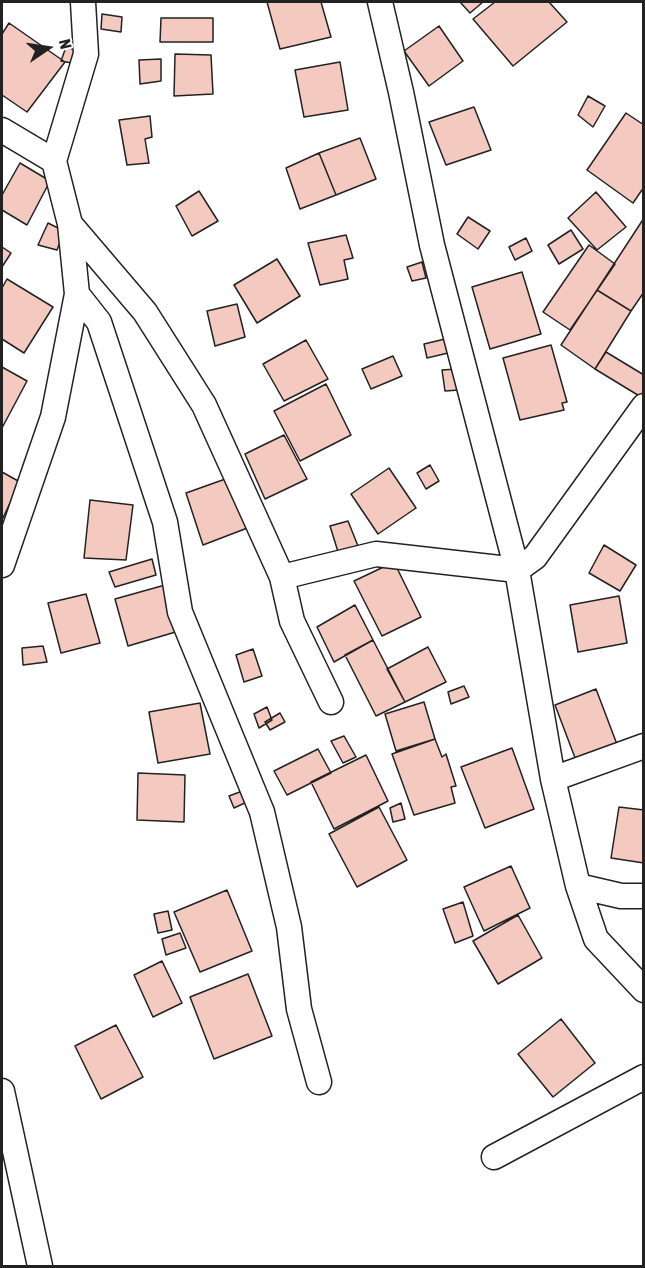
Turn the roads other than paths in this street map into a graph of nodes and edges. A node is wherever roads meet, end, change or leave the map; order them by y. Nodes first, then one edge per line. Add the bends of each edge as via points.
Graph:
1 (83, 2) edge
2 (380, 2) edge
3 (2, 130) edge
4 (54, 161) junction
5 (70, 224) junction
6 (78, 294) junction
7 (644, 406) edge
8 (2, 565) edge
9 (517, 570) junction
10 (282, 577) junction
11 (331, 702) dead end
12 (644, 746) edge
13 (553, 779) junction
14 (578, 886) junction
15 (644, 896) edge
16 (644, 990) edge
17 (644, 1077) edge
18 (319, 1082) dead end
19 (2, 1091) edge
20 (494, 1157) dead end
21 (40, 1266) edge

1 - 4 street via 86,54
2 - 9 street via 432,245
3 - 4 street
4 - 5 street
5 - 6 street
5 - 10 street via 145,312 204,405
6 - 8 street via 53,417
6 - 18 street via 99,322 165,522 180,612 262,812 289,927 299,1009
7 - 9 street via 535,557
9 - 10 street via 376,554
9 - 13 street
10 - 11 street via 292,621
12 - 13 street
13 - 14 street
14 - 15 street via 621,896
14 - 16 street via 596,939
17 - 20 street
19 - 21 street

